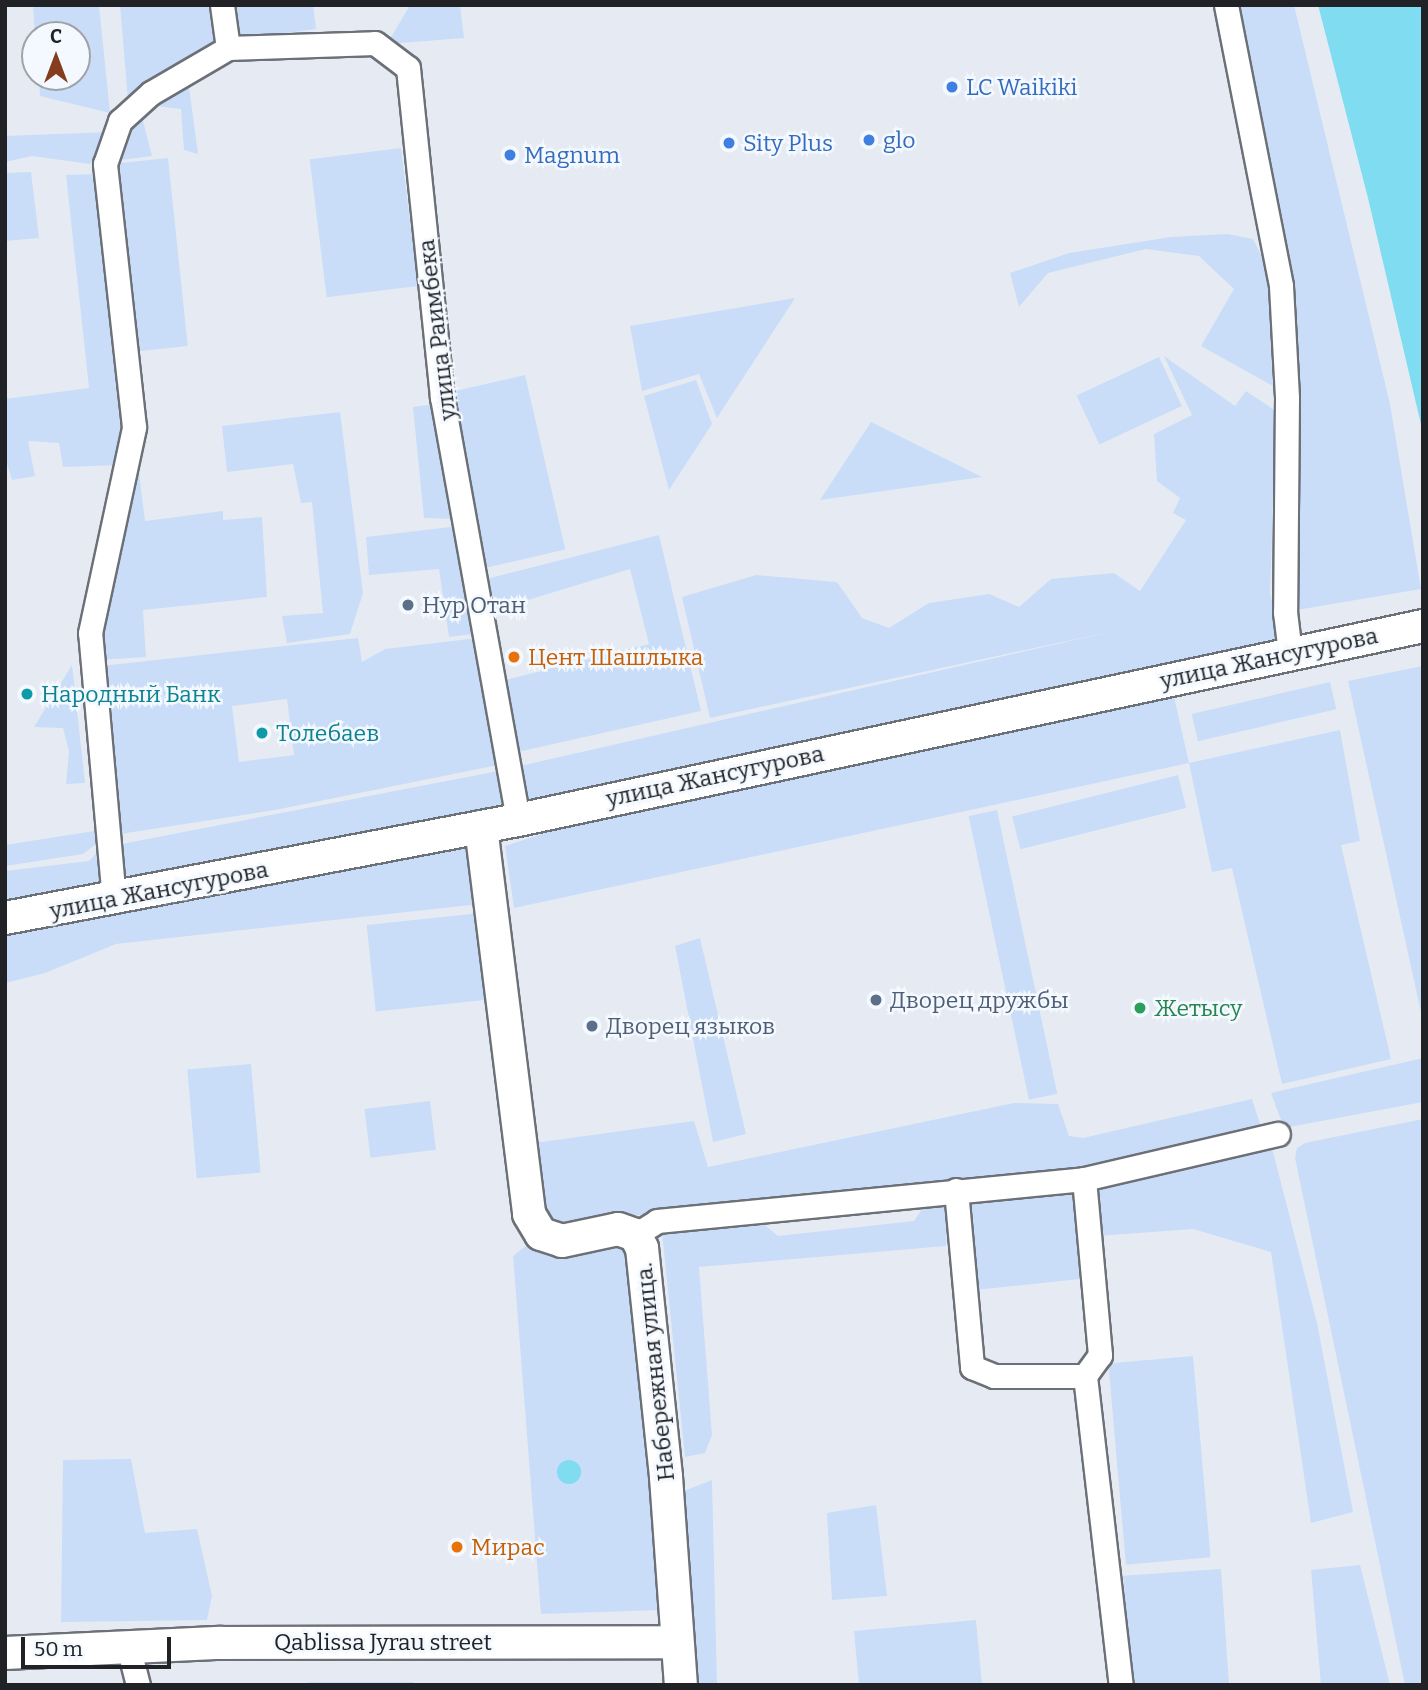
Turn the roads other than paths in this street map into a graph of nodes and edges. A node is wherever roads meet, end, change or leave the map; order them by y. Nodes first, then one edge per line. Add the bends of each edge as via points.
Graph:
1 (222, 5) edge
2 (1226, 5) edge
3 (228, 48) junction
4 (1423, 626) edge
5 (1290, 653) junction
6 (518, 820) junction
7 (481, 827) junction
8 (114, 900) junction
9 (5, 918) edge
10 (1278, 1134) dead end
11 (1084, 1179) junction
12 (956, 1190) junction
13 (635, 1235) junction
14 (1085, 1376) junction
15 (677, 1642) junction
16 (128, 1646) junction
17 (5, 1653) edge
18 (138, 1685) edge
19 (681, 1685) edge
20 (1121, 1685) edge

1 - 3 street
2 - 5 street via 1281,286 1287,398 1285,612
3 - 6 street, улица Раимбека via 375,43 408,68 442,397
3 - 8 street via 151,93 120,121 104,164 134,427 90,633
4 - 5 street, улица Жансугурова
5 - 6 street, улица Жансугурова
6 - 7 street, улица Жансугурова
7 - 8 street, улица Жансугурова
7 - 13 street, Набережная улица. via 528,1214 541,1234 562,1241 618,1229
8 - 9 street, улица Жансугурова
10 - 11 street
11 - 12 street
11 - 14 street via 1100,1355
12 - 13 street via 656,1221
12 - 14 street via 972,1367 994,1376
13 - 15 street, Набережная улица. via 642,1248 665,1465
14 - 20 street
15 - 16 street, Qablissa Jyrau street
15 - 19 street, Набережная улица.
16 - 17 street, Qablissa Jyrau street
16 - 18 street

